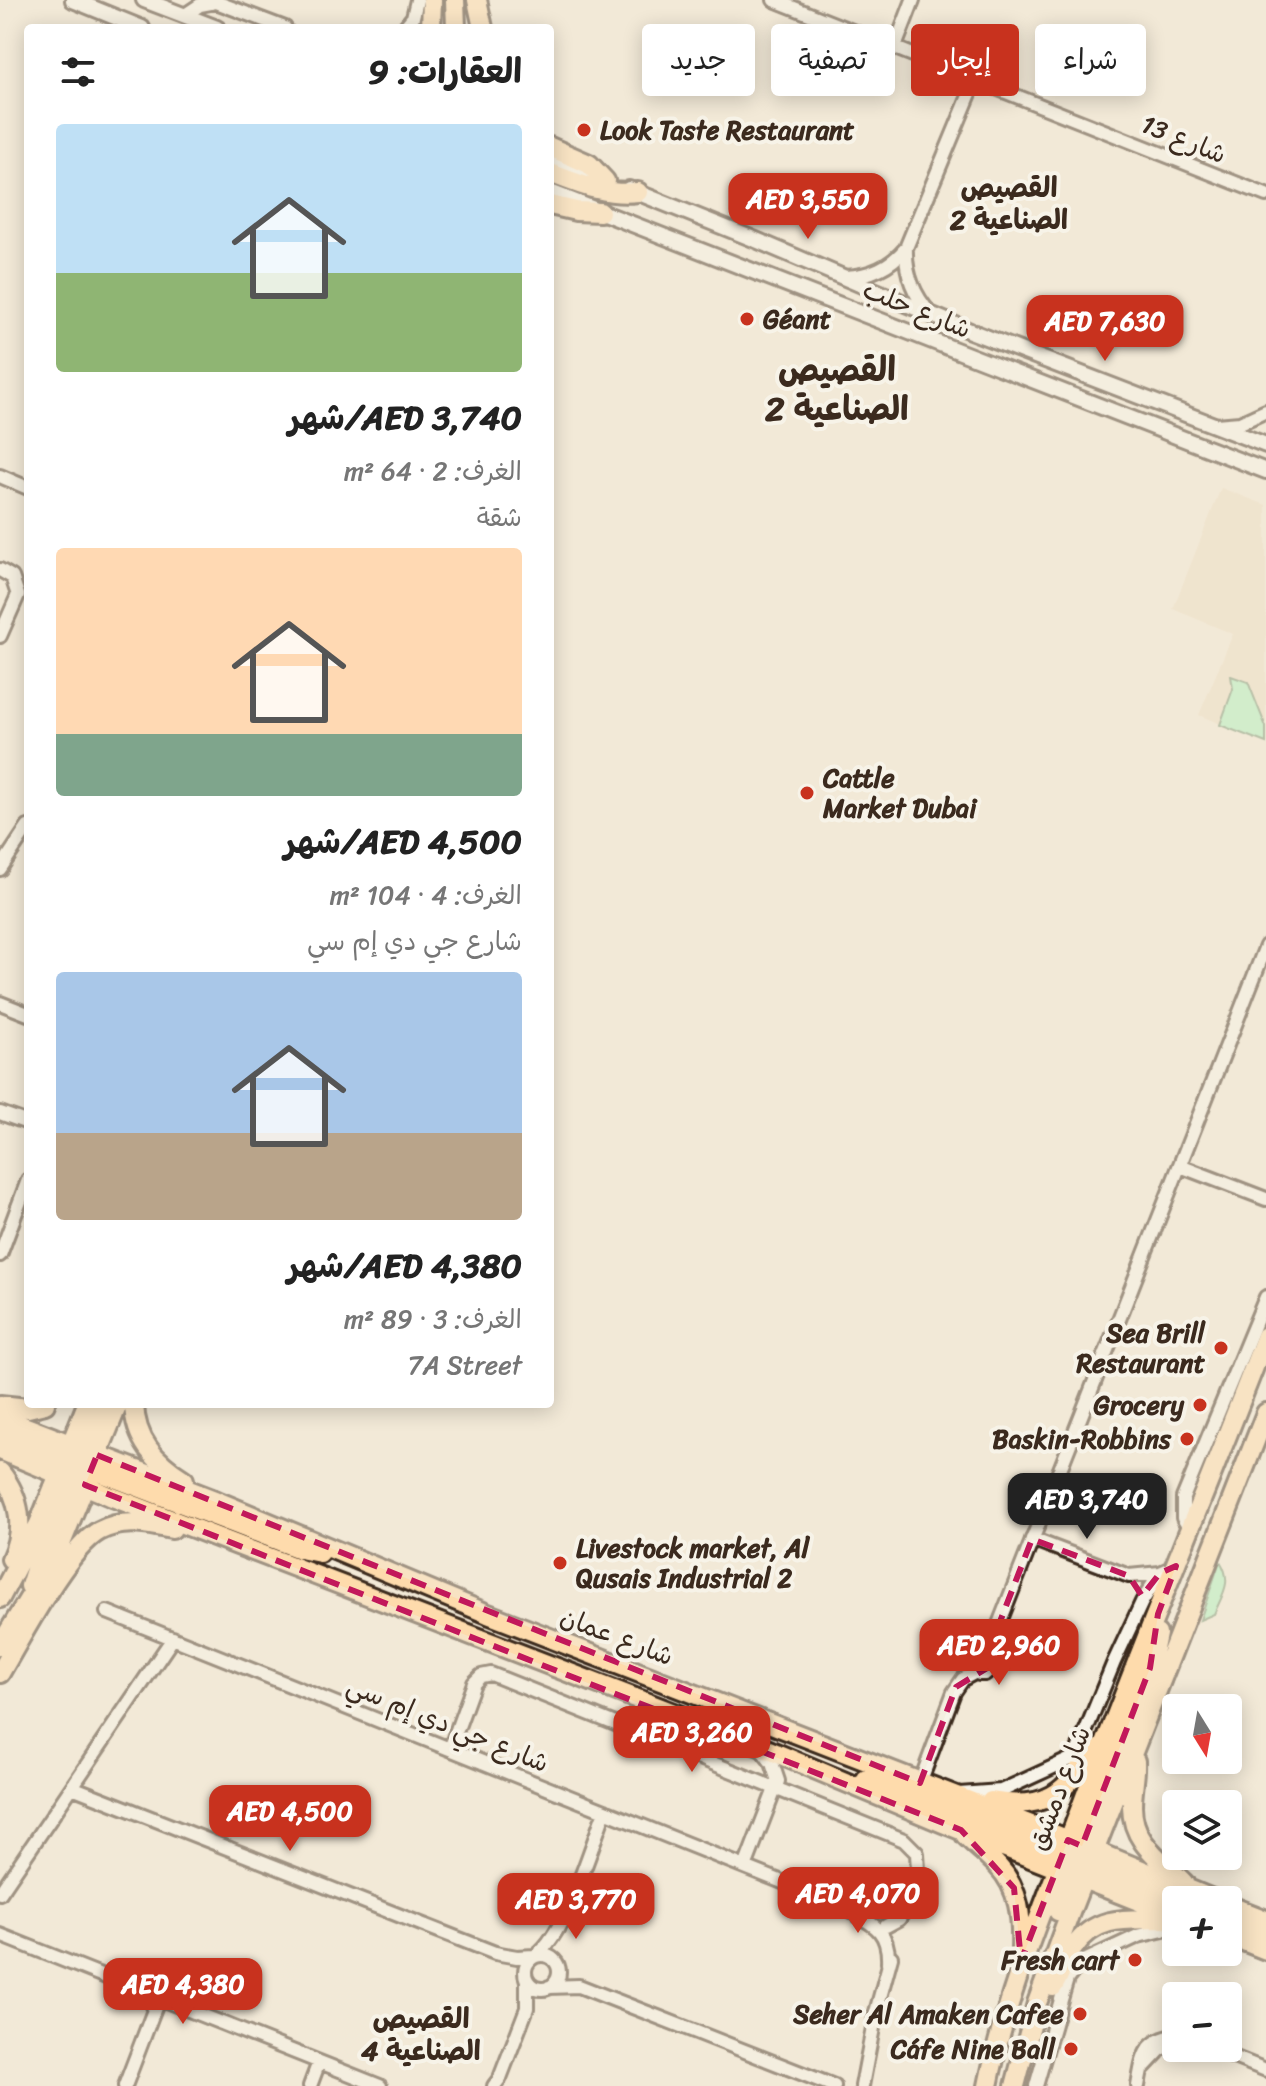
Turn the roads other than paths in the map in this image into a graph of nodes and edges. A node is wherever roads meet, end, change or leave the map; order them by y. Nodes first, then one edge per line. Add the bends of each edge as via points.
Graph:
1 (73, 0) edge
2 (144, 0) edge
3 (417, 0) edge
4 (432, 0) edge
5 (442, 0) edge
6 (455, 0) edge
7 (476, 0) edge
8 (774, 0) edge
9 (913, 0) edge
10 (185, 15) junction
11 (132, 24) edge
12 (207, 24) edge
13 (274, 24) edge
14 (407, 24) edge
15 (431, 24) edge
16 (442, 24) edge
17 (456, 24) edge
18 (474, 24) edge
19 (482, 24) edge
20 (836, 24) edge
21 (895, 47) joint
22 (911, 53) edge
23 (969, 96) edge
24 (1018, 96) edge
25 (554, 149) edge
26 (554, 161) edge
27 (554, 174) edge
28 (605, 181) junction
29 (638, 192) junction
30 (554, 194) edge
31 (1266, 195) edge
32 (554, 206) edge
33 (600, 212) junction
34 (906, 248) junction
35 (876, 272) junction
36 (845, 277) junction
37 (912, 285) junction
38 (930, 313) junction
39 (970, 331) junction
40 (923, 336) junction
41 (1266, 411) edge
42 (1212, 425) junction
43 (1266, 445) edge
44 (1266, 471) edge
45 (0, 476) edge
46 (24, 486) edge
47 (0, 573) edge
48 (0, 636) edge
49 (24, 833) edge
50 (0, 869) edge
51 (1266, 946) edge
52 (0, 1003) edge
53 (24, 1012) edge
54 (0, 1113) edge
55 (24, 1122) edge
56 (1180, 1166) junction
57 (24, 1190) edge
58 (1266, 1199) edge
59 (0, 1252) edge
60 (1266, 1297) edge
61 (1266, 1336) edge
62 (0, 1405) edge
63 (24, 1408) edge
64 (86, 1408) edge
65 (99, 1408) edge
66 (115, 1408) edge
67 (135, 1408) edge
68 (1266, 1413) edge
69 (0, 1417) edge
70 (0, 1434) edge
71 (0, 1450) edge
72 (78, 1465) junction
73 (0, 1472) edge
74 (217, 1501) junction
75 (1191, 1531) junction
76 (213, 1535) junction
77 (1032, 1539) junction
78 (347, 1555) junction
79 (1168, 1569) junction
80 (1129, 1576) junction
81 (0, 1582) edge
82 (0, 1598) edge
83 (1142, 1602) junction
84 (107, 1612) dead end
85 (1158, 1614) junction
86 (173, 1638) junction
87 (0, 1646) edge
88 (0, 1673) edge
89 (1108, 1732) junction
90 (757, 1745) junction
91 (450, 1749) junction
92 (1134, 1751) junction
93 (828, 1773) junction
94 (920, 1783) junction
95 (72, 1787) junction
96 (777, 1789) junction
97 (951, 1794) junction
98 (971, 1803) junction
99 (605, 1811) junction
100 (961, 1830) junction
101 (1076, 1859) junction
102 (745, 1867) junction
103 (1178, 1886) edge
104 (1162, 1887) edge
105 (0, 1893) edge
106 (840, 1905) junction
107 (1162, 1909) edge
108 (1242, 1911) edge
109 (1162, 1917) edge
110 (1266, 1920) edge
111 (562, 1921) junction
112 (1242, 1925) edge
113 (886, 1926) junction
114 (1162, 1930) edge
115 (1266, 1934) edge
116 (0, 1935) edge
117 (1242, 1941) edge
118 (1266, 1950) edge
119 (495, 1953) junction
120 (535, 1956) junction
121 (1021, 1961) junction
122 (888, 1963) junction
123 (557, 1965) junction
124 (526, 1978) junction
125 (579, 1986) junction
126 (548, 1987) junction
127 (159, 1997) junction
128 (1037, 2003) junction
129 (527, 2008) junction
130 (1162, 2050) edge
131 (1022, 2055) junction
132 (1242, 2060) edge
133 (319, 2062) junction
134 (1266, 2070) edge
135 (1139, 2079) edge
136 (498, 2083) edge
137 (125, 2086) edge
138 (310, 2086) edge
139 (380, 2086) edge
140 (834, 2086) edge
141 (862, 2086) edge
142 (988, 2086) edge
143 (1015, 2086) edge
144 (1036, 2086) edge

1 - 11 street
2 - 10 street
3 - 14 street
4 - 15 main road
5 - 16 main road
6 - 17 main road
7 - 18 main road
7 - 19 main road
8 - 20 street, شارع 13
9 - 21 street
10 - 12 street
10 - 13 street via 216,2
21 - 22 street, شارع 13
23 - 34 street
24 - 31 street, شارع 13
25 - 28 main road via 589,164
26 - 28 street, شارع حلب
27 - 29 main road via 597,190
28 - 29 street, شارع حلب
29 - 36 street, شارع حلب
30 - 33 street, شارع حلب
32 - 33 main road
33 - 40 street, شارع حلب
34 - 35 street
34 - 37 street
35 - 36 street
35 - 37 street
36 - 38 street, شارع حلب
37 - 38 street
38 - 39 street, شارع حلب
39 - 40 street via 928,321 921,325
39 - 42 street, شارع حلب
40 - 44 street, شارع حلب
41 - 42 street via 1240,423
42 - 43 street, شارع حلب
45 - 46 street
47 - 48 street via 10,595
49 - 50 street
51 - 56 street
52 - 53 street
54 - 55 street
56 - 58 street
56 - 77 street
57 - 59 street
60 - 75 street via 1183,1498 1183,1518
61 - 75 main road, شارع دمشق
62 - 63 main road
64 - 72 main road
65 - 72 main road
66 - 72 main road
67 - 74 main road via 142,1439 155,1458
68 - 92 main road, شارع دمشق
69 - 72 main road, شارع عمان
70 - 72 main road
71 - 72 main road, شارع عمان
72 - 74 main road, شارع عمان
72 - 76 main road, شارع عمان
72 - 78 main road via 300,1549
72 - 82 main road
72 - 87 main road via 35,1570 29,1601
73 - 81 main road via 15,1497 20,1525 16,1549
74 - 78 main road, شارع عمان
75 - 79 main road, شارع دمشق
76 - 88 main road via 137,1523 99,1531 71,1558
76 - 90 main road, شارع عمان
77 - 80 street
77 - 94 street via 994,1637 991,1670 963,1679 954,1692
78 - 94 main road, شارع عمان
79 - 80 street
79 - 83 street
79 - 85 main road, شارع دمشق
80 - 83 street
83 - 97 street via 1075,1757 1001,1791
84 - 86 street, شارع جي دي إم سي
85 - 89 main road, شارع دمشق
85 - 101 main road via 1150,1668
86 - 91 street, شارع جي دي إم سي
86 - 95 street
89 - 98 main road via 1071,1783 1047,1799 1020,1805
89 - 101 main road, شارع دمشق
90 - 93 main road, شارع عمان
90 - 96 street via 776,1770
91 - 96 street via 474,1683 491,1674
91 - 99 street, شارع جي دي إم سي
92 - 101 main road, شارع دمشق
92 - 103 main road via 1132,1810 1137,1835
93 - 100 main road, شارع عمان
93 - 101 main road via 877,1782
94 - 97 main road, شارع عمان
95 - 105 street
95 - 119 street
96 - 102 street
96 - 113 street via 914,1848 919,1865 905,1910
97 - 98 main road, شارع عمان
98 - 101 main road, شارع عمان
99 - 102 street, شارع جي دي إم سي
99 - 111 street
100 - 101 main road, شارع عمان
100 - 121 main road via 1014,1888
101 - 104 main road, شارع عمان
101 - 107 main road, شارع عمان
101 - 121 main road, شارع دمشق
101 - 128 main road, شارع دمشق
101 - 131 main road via 1024,2003 1019,2028
102 - 106 street, شارع جي دي إم سي
106 - 113 street, شارع جي دي إم سي via 871,1914
106 - 122 street, شارع جي دي إم سي via 877,1927 888,1948
108 - 110 main road
109 - 128 main road via 1112,1920 1094,1928 1073,1949 1058,1980
111 - 120 street
111 - 123 street
112 - 115 main road
113 - 122 street via 892,1944
114 - 144 street via 1138,1936 1073,1968
116 - 127 street
117 - 118 main road
119 - 120 street
119 - 124 street
120 - 123 street via 546,1955
120 - 124 street via 525,1966
121 - 142 main road, شارع دمشق
122 - 141 street
123 - 125 street
123 - 126 street via 557,1978
124 - 126 street via 534,1987
124 - 129 street
125 - 126 street
125 - 140 street
126 - 129 street
127 - 133 street
127 - 137 street
128 - 131 main road, شارع دمشق
129 - 136 street
130 - 135 street
131 - 143 main road, شارع دمشق
132 - 134 street
133 - 138 street
133 - 139 street

